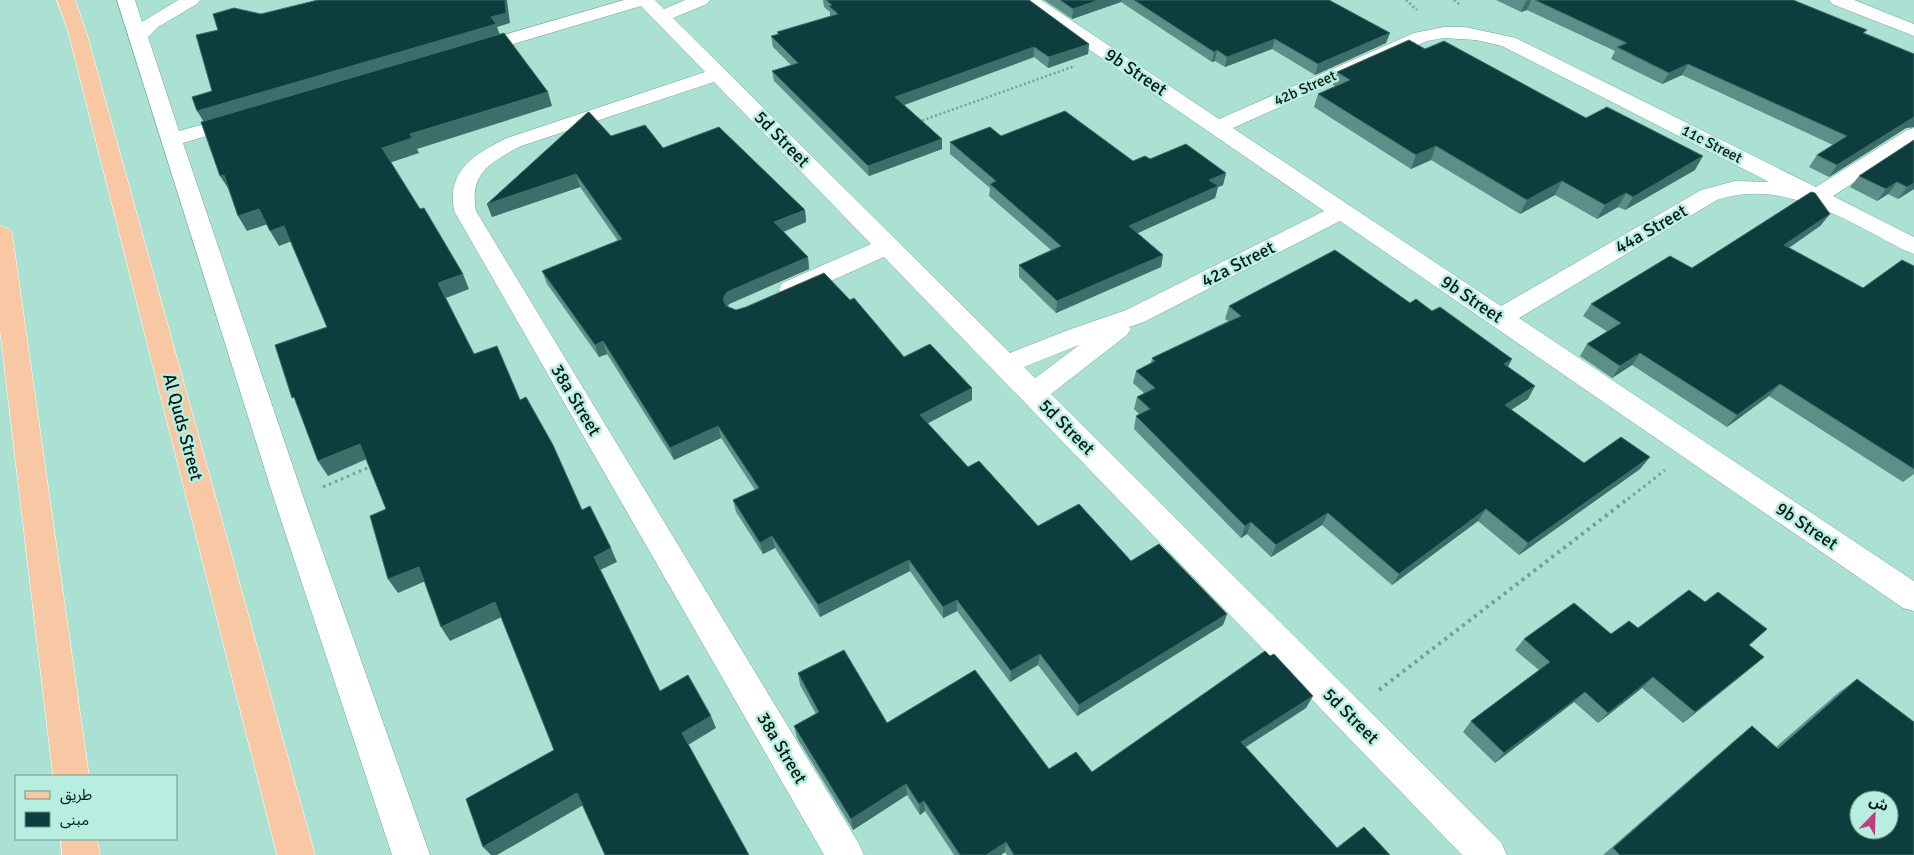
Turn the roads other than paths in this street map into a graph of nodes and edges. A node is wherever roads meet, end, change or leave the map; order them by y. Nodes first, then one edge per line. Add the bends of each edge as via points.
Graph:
1 (66, 0) edge
2 (126, 0) edge
3 (190, 0) edge
4 (702, 0) edge
5 (1029, 0) edge
6 (1838, 0) edge
7 (652, 4) edge
8 (1914, 30) edge
9 (138, 36) junction
10 (1509, 42) joint
11 (454, 56) edge
12 (718, 74) junction
13 (257, 115) edge
14 (1217, 127) junction
15 (1914, 134) edge
16 (172, 140) junction
17 (1816, 197) junction
18 (1342, 211) junction
19 (0, 233) edge
20 (888, 246) junction
21 (1914, 246) edge
22 (774, 296) edge
23 (1135, 316) junction
24 (1500, 318) junction
25 (1005, 365) junction
26 (1033, 393) junction
27 (1914, 598) edge
28 (71, 775) edge
29 (79, 840) edge
30 (81, 855) edge
31 (296, 855) edge
32 (410, 855) edge
33 (845, 855) edge
34 (1488, 855) edge

1 - 31 main road, Al Quds Street via 90,79
2 - 9 street
3 - 9 street via 152,23
4 - 7 street
5 - 14 street, 9b Street
6 - 8 street
7 - 11 street
7 - 12 street, 5d Street
9 - 16 street
10 - 14 street, 42b Street via 1465,32 1421,37
10 - 17 street, 11c Street
12 - 20 street, 5d Street
12 - 33 street, 38a Street via 514,142 483,159 472,170 462,191 462,201
13 - 16 street
14 - 18 street, 9b Street
15 - 17 street
16 - 32 street
17 - 21 street, 11c Street
17 - 24 street, 44a Street via 1754,187 1721,190
18 - 23 street, 42a Street
18 - 24 street, 9b Street
19 - 28 main road
20 - 22 street
20 - 25 street, 5d Street
23 - 25 street, 42a Street
23 - 26 street, 42a Street
24 - 27 street, 9b Street
25 - 26 street, 5d Street
26 - 34 street, 5d Street
29 - 30 main road

